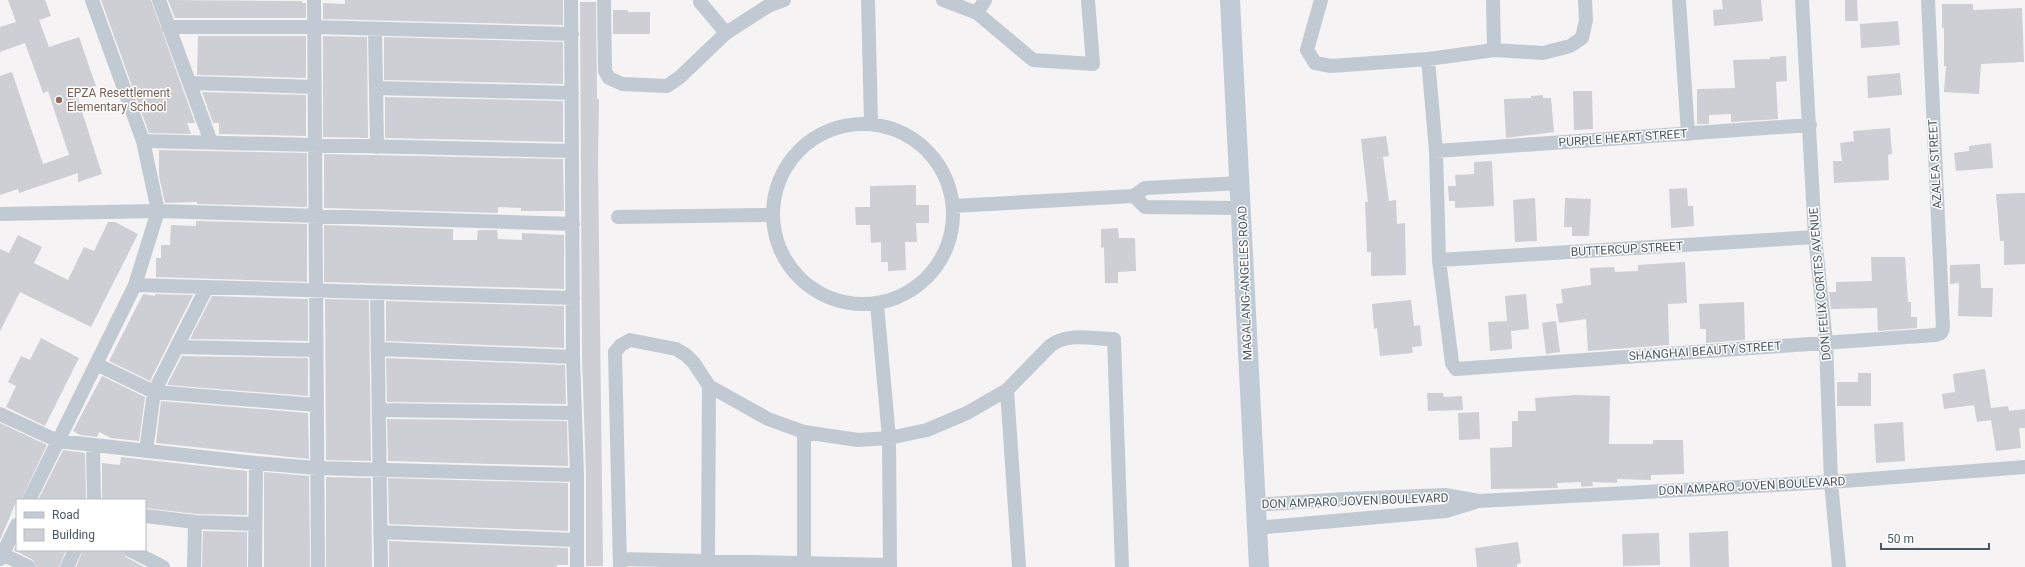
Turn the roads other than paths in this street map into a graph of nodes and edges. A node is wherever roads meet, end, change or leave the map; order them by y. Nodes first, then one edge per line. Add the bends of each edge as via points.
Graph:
1 (92, 0) edge
2 (158, 0) edge
3 (314, 0) edge
4 (571, 0) edge
5 (604, 0) edge
6 (784, 0) edge
7 (868, 0) edge
8 (943, 0) edge
9 (985, 0) edge
10 (1088, 0) edge
11 (1230, 0) edge
12 (1321, 0) edge
13 (1493, 0) edge
14 (1585, 0) edge
15 (1679, 0) edge
16 (1802, 0) edge
17 (1928, 0) edge
18 (700, 2) dead end
19 (977, 13) junction
20 (168, 26) junction
21 (314, 27) junction
22 (375, 29) junction
23 (726, 33) junction
24 (572, 34) junction
25 (1494, 50) junction
26 (1428, 59) junction
27 (190, 83) junction
28 (315, 87) junction
29 (376, 88) junction
30 (572, 93) junction
31 (871, 122) junction
32 (1810, 125) junction
33 (1688, 134) junction
34 (143, 141) junction
35 (211, 142) junction
36 (315, 145) junction
37 (377, 147) junction
38 (572, 151) junction
39 (1436, 151) junction
40 (1240, 183) junction
41 (1134, 196) junction
42 (954, 206) junction
43 (1242, 208) junction
44 (158, 211) junction
45 (0, 214) edge
46 (771, 215) junction
47 (315, 216) junction
48 (618, 217) dead end
49 (573, 224) junction
50 (1815, 237) junction
51 (1439, 260) junction
52 (135, 286) junction
53 (206, 288) junction
54 (316, 291) junction
55 (377, 293) junction
56 (573, 298) junction
57 (877, 304) junction
58 (1943, 328) joint
59 (1826, 342) junction
60 (178, 347) junction
61 (379, 349) junction
62 (316, 350) junction
63 (573, 357) junction
64 (96, 364) junction
65 (709, 386) junction
66 (1007, 390) junction
67 (154, 392) junction
68 (316, 405) junction
69 (379, 410) junction
70 (575, 413) junction
71 (0, 414) edge
72 (804, 432) junction
73 (889, 438) junction
74 (58, 441) junction
75 (92, 445) junction
76 (146, 451) junction
77 (256, 463) junction
78 (2025, 467) edge
79 (316, 468) junction
80 (379, 470) junction
81 (577, 475) junction
82 (1831, 482) junction
83 (1396, 497) junction
84 (29, 499) edge
85 (94, 499) edge
86 (1344, 499) junction
87 (1311, 501) junction
88 (1479, 501) junction
89 (1254, 505) junction
90 (1397, 515) junction
91 (146, 516) edge
92 (1346, 520) junction
93 (195, 522) junction
94 (1313, 523) junction
95 (254, 524) junction
96 (16, 527) edge
97 (1256, 528) junction
98 (380, 532) junction
99 (576, 540) junction
100 (75, 551) edge
101 (132, 551) edge
102 (1, 556) edge
103 (708, 561) junction
104 (620, 563) edge
105 (804, 563) junction
106 (890, 566) edge
107 (28, 567) edge
108 (67, 567) edge
109 (163, 567) edge
110 (194, 567) edge
111 (255, 567) edge
112 (318, 567) edge
113 (381, 567) edge
114 (577, 567) edge
115 (1019, 567) edge
116 (1122, 567) edge
117 (1258, 567) edge
118 (1839, 567) edge

1 - 34 street
2 - 20 street
3 - 21 street
4 - 24 street
5 - 23 street via 605,71 615,82 667,86
6 - 23 street via 768,6
7 - 31 street
8 - 19 street
9 - 19 street
10 - 19 street via 1093,64 1033,60
11 - 40 main road, MAGALANG-ANGELES ROAD
12 - 26 street via 1307,50 1314,63 1331,66
13 - 25 street
14 - 25 street via 1586,20 1582,38 1570,46 1543,53
15 - 33 street
16 - 32 street, DON FELIX CORTES AVENUE
17 - 58 street, AZALEA STREET
18 - 23 street
20 - 21 street
20 - 27 street
21 - 22 street
21 - 28 street
22 - 24 street
22 - 29 street
24 - 30 street
25 - 26 street
26 - 39 street
27 - 28 street
27 - 35 street
28 - 36 street
29 - 30 street
29 - 37 street
30 - 38 street
31 - 42 street via 912,137 929,151 944,171
31 - 46 street via 832,128 806,143 786,165 776,186
32 - 33 street, PURPLE HEART STREET
32 - 50 street, DON FELIX CORTES AVENUE
33 - 39 street, PURPLE HEART STREET
34 - 35 street
34 - 44 street
35 - 36 street
36 - 37 street
36 - 47 street
37 - 38 street
38 - 49 street
39 - 51 street
40 - 41 street via 1145,188
40 - 43 main road, MAGALANG-ANGELES ROAD
41 - 42 street
41 - 43 street via 1145,208
42 - 57 street via 953,226 942,258 925,280 900,297
43 - 89 main road, MAGALANG-ANGELES ROAD
44 - 45 street
44 - 47 street
44 - 52 street
46 - 48 street
46 - 57 street via 775,239 782,257 795,276 818,294 849,304
47 - 49 street
47 - 54 street
49 - 56 street
50 - 51 street, BUTTERCUP STREET
50 - 59 street, DON FELIX CORTES AVENUE
51 - 59 street, SHANGHAI BEAUTY STREET via 1452,363 1456,369
52 - 53 street
52 - 64 street
53 - 54 street
53 - 60 street
54 - 55 street
54 - 62 street
55 - 56 street
55 - 61 street
56 - 63 street
57 - 73 street
58 - 59 street, SHANGHAI BEAUTY STREET via 1941,333 1935,335
59 - 82 street, DON FELIX CORTES AVENUE
60 - 62 street
60 - 67 street
61 - 63 street
61 - 69 street
62 - 68 street
63 - 70 street
64 - 67 street
64 - 74 street
65 - 72 street via 768,419
65 - 103 street
65 - 104 street via 694,363 676,349 630,340 615,352
66 - 73 street via 940,425
66 - 115 street
66 - 116 street via 1057,340 1114,339
67 - 68 street
67 - 76 street
68 - 79 street
69 - 70 street
69 - 80 street
70 - 81 street
71 - 74 street
72 - 73 street via 858,440
72 - 105 street
73 - 106 street
74 - 75 street
74 - 84 street
75 - 76 street
75 - 85 street
76 - 77 street
77 - 79 street
77 - 95 street
78 - 82 street, DON AMPARO JOVEN BOULEVARD
79 - 80 street
79 - 112 street
80 - 81 street
80 - 98 street
81 - 99 street
82 - 88 street, DON AMPARO JOVEN BOULEVARD
82 - 118 street, DON FELIX CORTES AVENUE
83 - 86 street, DON AMPARO JOVEN BOULEVARD
83 - 88 street, DON AMPARO JOVEN BOULEVARD via 1445,495
83 - 90 street
86 - 87 street, DON AMPARO JOVEN BOULEVARD
86 - 92 street
87 - 89 street, DON AMPARO JOVEN BOULEVARD
87 - 94 street
88 - 90 street, DON AMPARO JOVEN BOULEVARD via 1446,511
89 - 97 main road, MAGALANG-ANGELES ROAD
90 - 92 street, DON AMPARO JOVEN BOULEVARD
91 - 93 street
92 - 94 street, DON AMPARO JOVEN BOULEVARD
93 - 95 street
93 - 110 street
94 - 97 street, DON AMPARO JOVEN BOULEVARD
95 - 111 street
96 - 102 street
97 - 117 main road, MAGALANG-ANGELES ROAD
98 - 99 street
98 - 113 street
99 - 114 street
100 - 108 street
101 - 109 street
102 - 107 street
103 - 104 street
103 - 105 street
105 - 106 street

